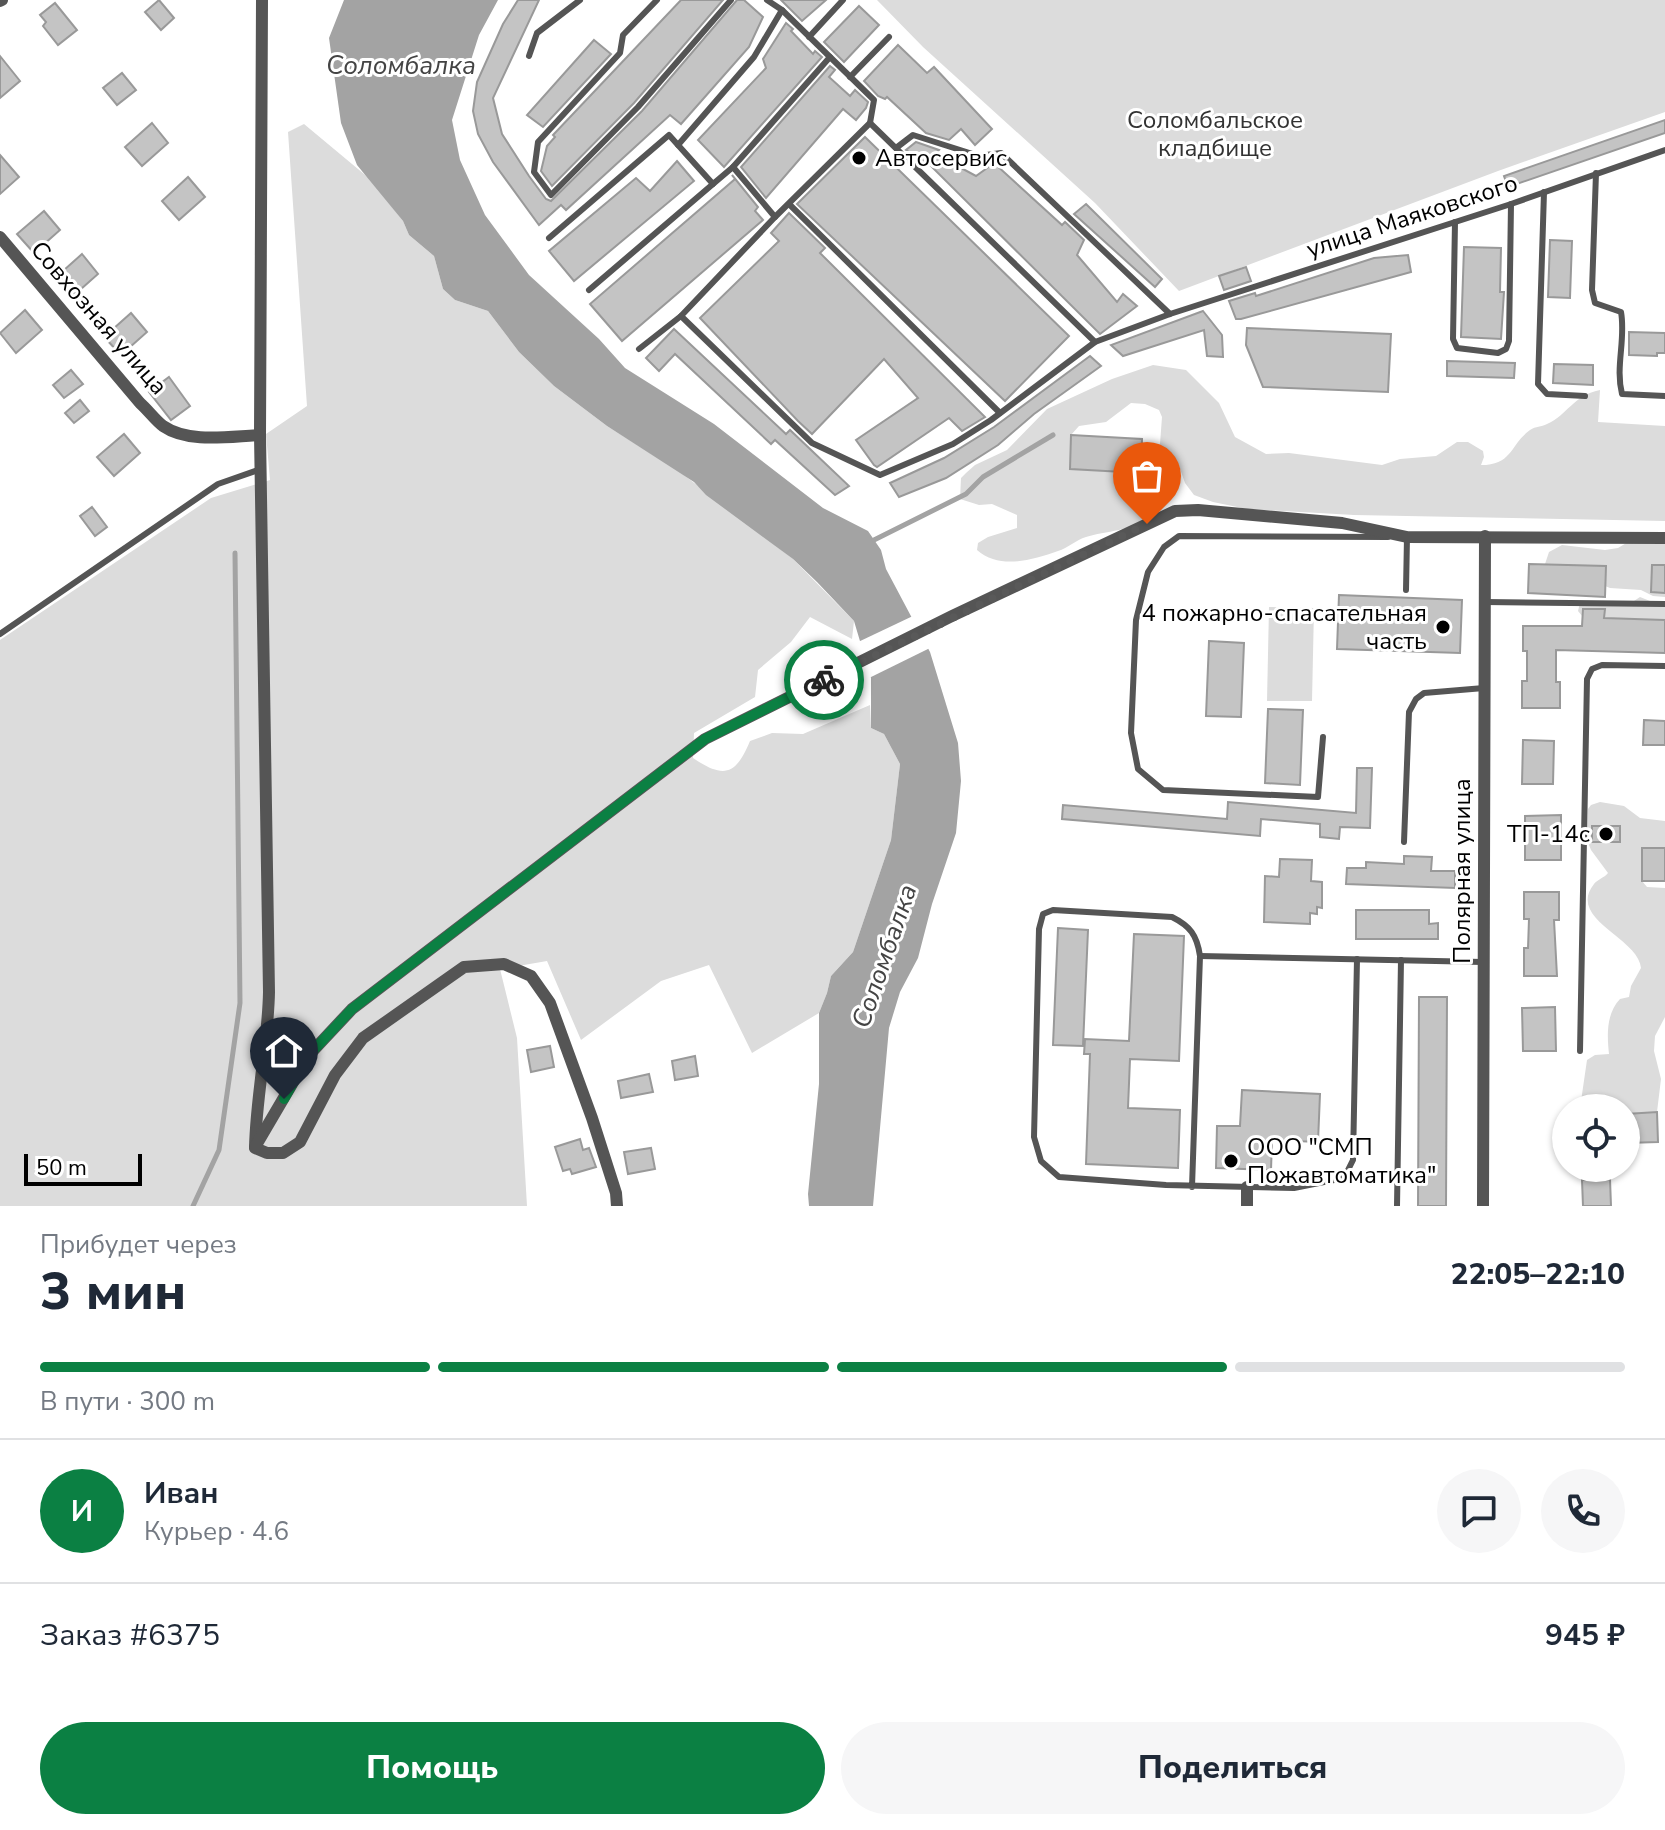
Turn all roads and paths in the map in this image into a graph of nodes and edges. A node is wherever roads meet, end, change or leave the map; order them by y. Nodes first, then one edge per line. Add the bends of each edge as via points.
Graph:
1 (262, 0) edge
2 (580, 0) edge
3 (657, 0) edge
4 (731, 0) edge
5 (767, 0) edge
6 (843, 0) edge
7 (782, 10) junction
8 (809, 37) junction
9 (889, 37) dead end
10 (529, 56) dead end
11 (830, 57) junction
12 (850, 77) junction
13 (870, 123) junction
14 (678, 145) junction
15 (896, 148) junction
16 (1665, 150) edge
17 (733, 167) junction
18 (1596, 173) junction
19 (713, 184) junction
20 (1544, 192) junction
21 (789, 204) junction
22 (1511, 204) junction
23 (775, 217) junction
24 (1455, 222) junction
25 (0, 237) edge
26 (549, 238) dead end
27 (589, 290) dead end
28 (1170, 314) junction
29 (681, 316) junction
30 (1095, 342) junction
31 (639, 349) dead end
32 (1585, 396) dead end
33 (1665, 396) edge
34 (1000, 413) junction
35 (260, 435) junction
36 (261, 469) junction
37 (1485, 536) junction
38 (1407, 537) junction
39 (1665, 538) edge
40 (1406, 590) dead end
41 (1485, 602) junction
42 (1665, 604) edge
43 (0, 634) edge
44 (1665, 666) edge
45 (1484, 688) junction
46 (1323, 737) dead end
47 (1404, 842) dead end
48 (1200, 956) junction
49 (1357, 959) junction
50 (1401, 960) junction
51 (1483, 962) junction
52 (1580, 1051) dead end
53 (255, 1148) junction
54 (1192, 1187) junction
55 (1247, 1187) junction
56 (617, 1206) edge
57 (1247, 1206) edge
58 (1397, 1206) edge
59 (1483, 1206) edge

1 - 35 street
2 - 10 lane via 537,33
3 - 4 lane via 623,35 620,53 538,142 534,172 551,195 638,107
5 - 7 lane
6 - 8 lane
7 - 8 lane
7 - 14 lane via 754,57
8 - 11 lane
9 - 12 lane
11 - 12 lane
11 - 17 lane
12 - 13 lane via 874,100
13 - 15 lane
13 - 21 lane
14 - 19 lane
14 - 26 lane via 669,135
15 - 28 lane via 913,135 979,156 1001,153
15 - 30 lane
16 - 18 lane, улица Маяковского
17 - 19 lane
17 - 23 lane
18 - 20 lane, улица Маяковского
18 - 33 lane via 1592,290 1595,303 1621,312 1622,394
19 - 27 lane
20 - 22 lane, улица Маяковского
20 - 32 lane via 1538,384 1547,394
21 - 23 lane
21 - 34 lane
22 - 24 lane, улица Маяковского
22 - 24 lane via 1509,341 1498,353 1457,348 1453,339
23 - 29 lane
24 - 28 lane, улица Маяковского
25 - 35 street, Совхозная улица via 163,426 201,436
28 - 30 lane, улица Маяковского
29 - 31 lane
29 - 34 lane, улица Маяковского via 812,443 880,475 953,444
30 - 34 lane, улица Маяковского
35 - 36 street
36 - 43 lane via 218,484
36 - 53 street via 269,992
37 - 38 street
37 - 39 street
37 - 41 street, Полярная улица
38 - 40 lane
38 - 46 lane via 1179,536 1164,547 1148,572 1135,634 1131,733 1138,769 1163,790 1318,797
38 - 53 street via 1342,523 1175,511 705,739 352,1009 309,1055
41 - 42 lane
41 - 45 street, Полярная улица
44 - 52 lane via 1602,665 1587,679
45 - 47 lane via 1424,693 1409,712
45 - 51 street, Полярная улица
48 - 49 lane
48 - 54 lane
48 - 54 lane via 1188,925 1172,917 1053,910 1043,914 1039,929 1034,1137 1041,1161 1059,1177
49 - 50 lane
49 - 55 lane via 1353,1160 1334,1180 1294,1188
50 - 51 lane
50 - 58 lane
51 - 59 street, Полярная улица
53 - 56 street via 283,1153 300,1142 335,1075 363,1038 464,967 504,964 531,976 550,1003
54 - 55 lane
55 - 57 street

